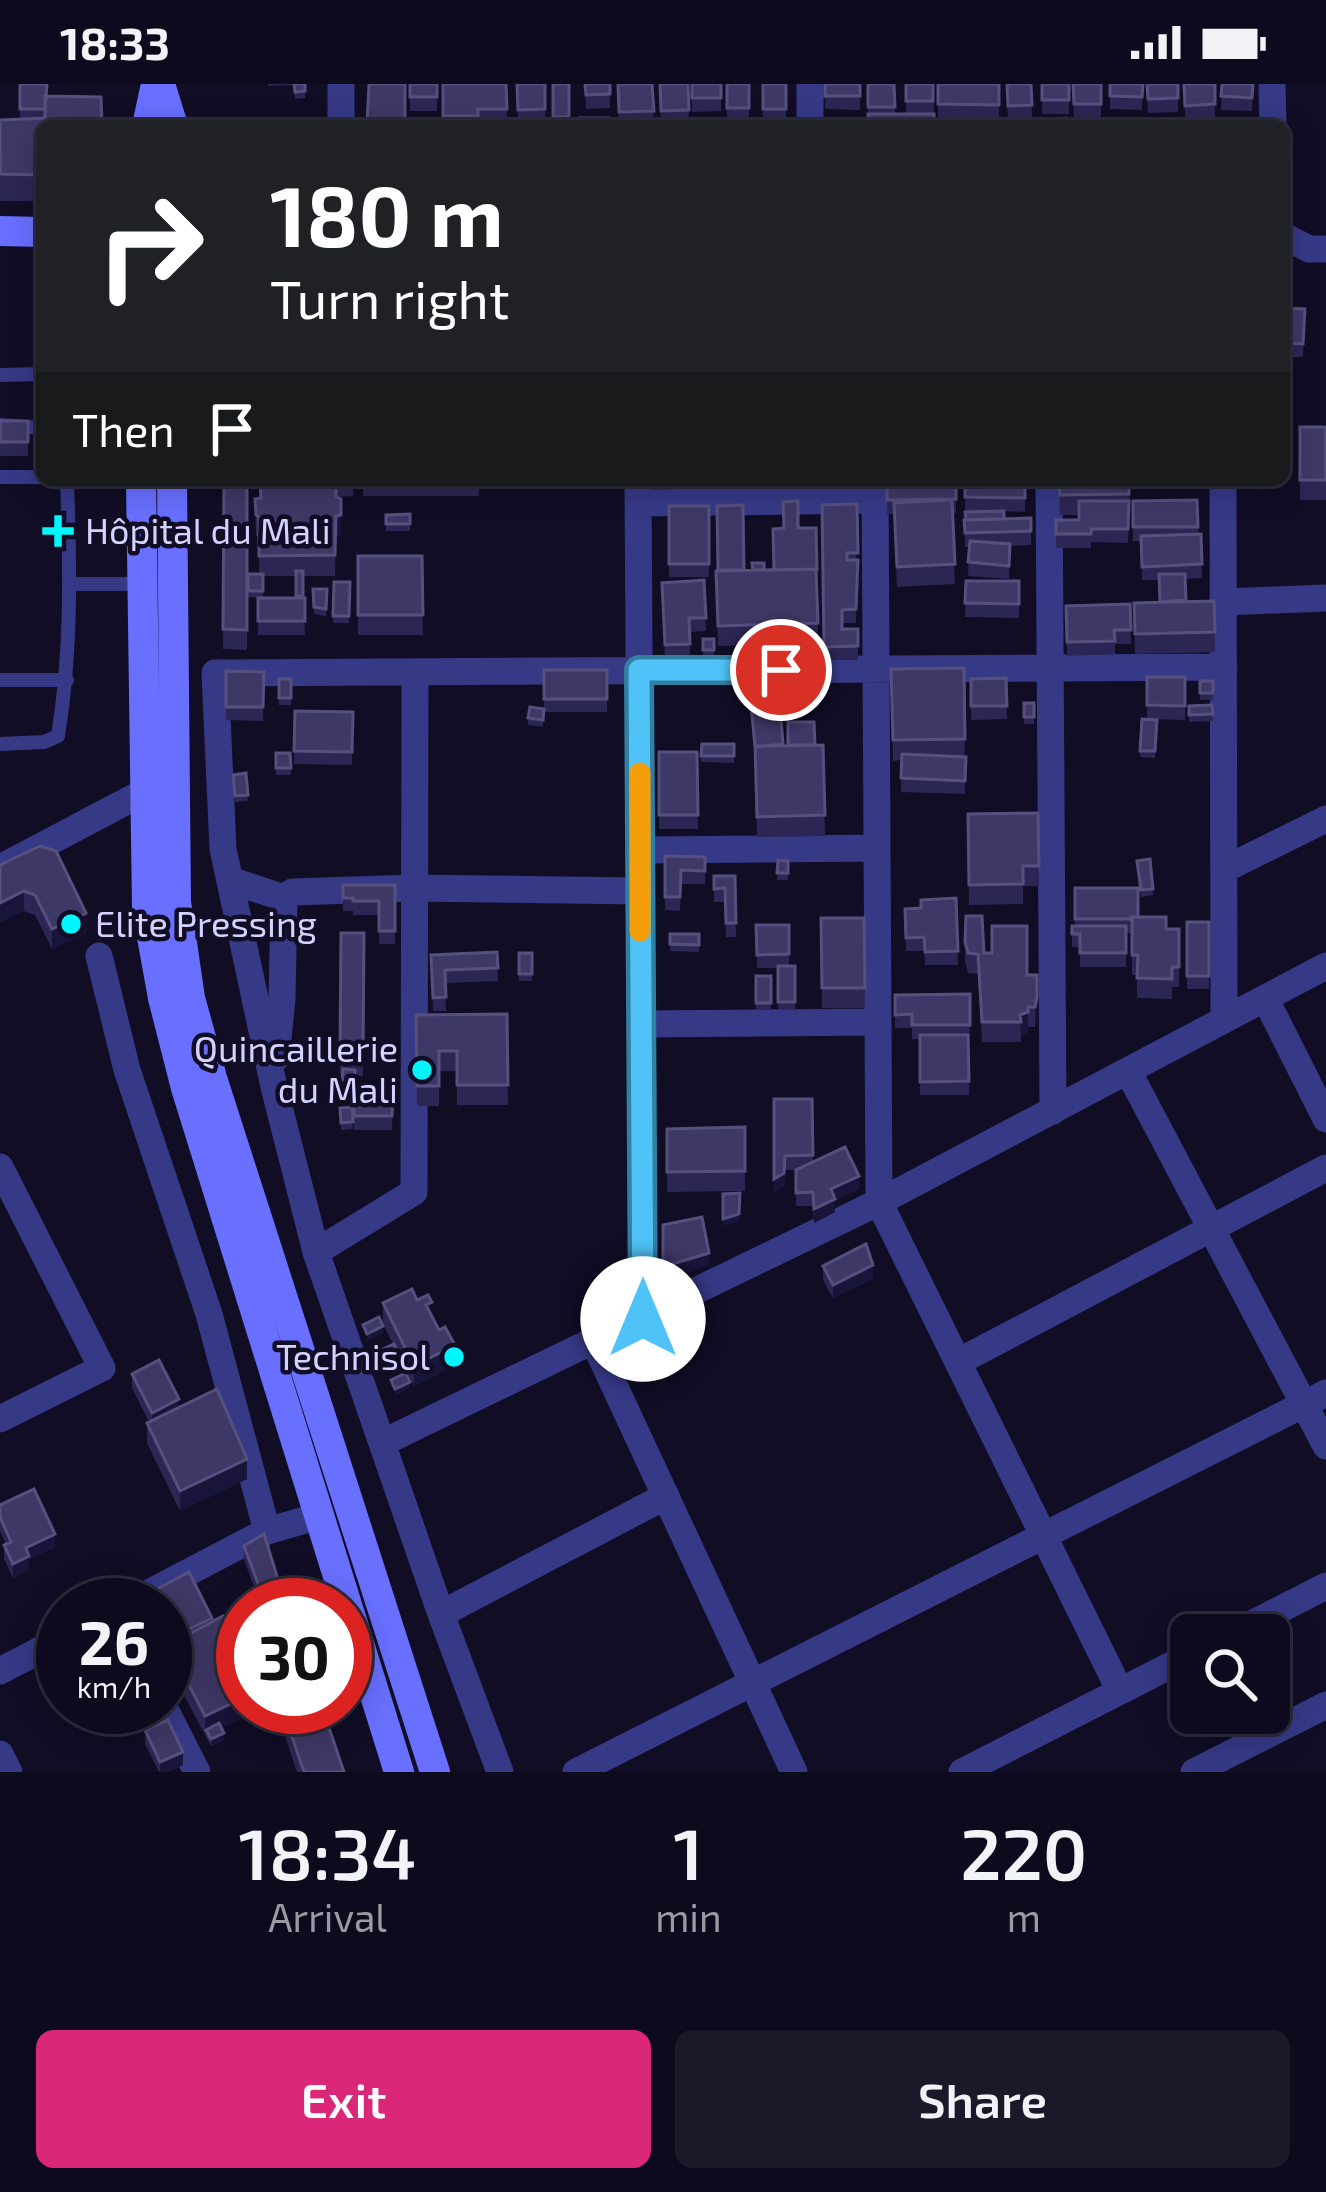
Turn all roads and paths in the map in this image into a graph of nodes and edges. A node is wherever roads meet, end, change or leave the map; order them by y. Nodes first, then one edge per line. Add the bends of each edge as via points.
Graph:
1 (158, 84) edge
2 (340, 84) edge
3 (809, 84) edge
4 (1272, 84) edge
5 (149, 120) edge
6 (170, 120) edge
7 (341, 120) edge
8 (810, 120) edge
9 (1273, 120) edge
10 (0, 231) edge
11 (36, 232) edge
12 (1290, 239) edge
13 (1326, 249) edge
14 (36, 374) edge
15 (0, 375) edge
16 (0, 425) edge
17 (36, 428) edge
18 (0, 477) edge
19 (36, 477) edge
20 (67, 486) edge
21 (142, 486) edge
22 (171, 486) edge
23 (1049, 486) edge
24 (1223, 486) edge
25 (875, 490) edge
26 (638, 492) edge
27 (71, 584) junction
28 (156, 584) junction
29 (1326, 598) edge
30 (1223, 602) junction
31 (1224, 667) junction
32 (1050, 668) junction
33 (876, 669) junction
34 (639, 670) junction
35 (415, 672) junction
36 (0, 680) edge
37 (67, 680) junction
38 (0, 744) edge
39 (144, 792) junction
40 (1326, 819) edge
41 (877, 848) junction
42 (640, 850) junction
43 (0, 868) edge
44 (1225, 869) junction
45 (230, 880) junction
46 (414, 888) junction
47 (640, 891) junction
48 (284, 898) junction
49 (99, 956) dead end
50 (1326, 966) edge
51 (1265, 998) junction
52 (1224, 1020) junction
53 (878, 1022) junction
54 (641, 1024) junction
55 (1128, 1071) junction
56 (274, 1087) junction
57 (1053, 1111) junction
58 (1326, 1119) edge
59 (0, 1168) edge
60 (1326, 1168) edge
61 (880, 1202) junction
62 (1211, 1229) junction
63 (316, 1252) junction
64 (643, 1319) junction
65 (595, 1342) junction
66 (958, 1362) junction
67 (1315, 1398) edge
68 (0, 1419) edge
69 (382, 1443) junction
70 (1326, 1446) edge
71 (666, 1496) junction
72 (320, 1516) junction
73 (267, 1532) junction
74 (1044, 1536) junction
75 (178, 1578) edge
76 (1326, 1586) edge
77 (441, 1614) junction
78 (1271, 1614) edge
79 (36, 1652) edge
80 (1170, 1666) edge
81 (0, 1671) edge
82 (753, 1683) junction
83 (1120, 1691) junction
84 (1326, 1706) edge
85 (178, 1734) edge
86 (0, 1754) edge
87 (969, 1770) edge
88 (9, 1772) edge
89 (197, 1772) edge
90 (399, 1772) edge
91 (435, 1772) edge
92 (500, 1772) edge
93 (577, 1772) edge
94 (794, 1772) edge
95 (1194, 1772) edge

1 - 5 street
1 - 6 street
2 - 7 street
3 - 8 street
4 - 9 street
10 - 11 street
12 - 13 street
14 - 15 lane
16 - 17 lane
18 - 19 lane
20 - 27 lane
21 - 28 street
22 - 28 street
23 - 32 street
24 - 30 street
25 - 26 street
25 - 33 street
26 - 34 street
27 - 28 lane
27 - 37 lane
28 - 39 street
28 - 91 street via 176,902 190,998
29 - 30 street
30 - 31 street
31 - 32 street
31 - 44 street
32 - 33 street
32 - 57 street
33 - 34 street
33 - 41 street
34 - 35 street
34 - 42 street
35 - 45 street via 215,673
35 - 46 street
36 - 37 lane
37 - 38 lane via 58,736
39 - 43 street
39 - 72 street via 147,909 163,998
40 - 44 street
41 - 42 street
41 - 53 street
42 - 47 street
44 - 52 street
45 - 48 street
45 - 56 street
46 - 47 street
46 - 48 street
46 - 63 street via 414,1192
47 - 54 street
48 - 56 street
49 - 73 street
50 - 51 street
51 - 52 street
51 - 58 street
52 - 55 street
53 - 54 street
53 - 61 street
54 - 64 street
55 - 57 street
55 - 62 street
56 - 63 street
57 - 61 street
59 - 68 street via 101,1368
60 - 62 street
61 - 64 street
61 - 66 street
62 - 66 street
62 - 67 street
63 - 69 street
64 - 65 street
65 - 69 street
65 - 71 street
66 - 74 street
67 - 70 street
67 - 74 street
69 - 77 street
71 - 77 street
71 - 82 street
72 - 73 street
72 - 90 street
73 - 75 street
74 - 82 street
74 - 83 street
76 - 78 street
77 - 92 street
79 - 81 street
80 - 83 street
82 - 93 street
82 - 94 street
83 - 87 street
84 - 95 street
85 - 89 street
86 - 88 street

